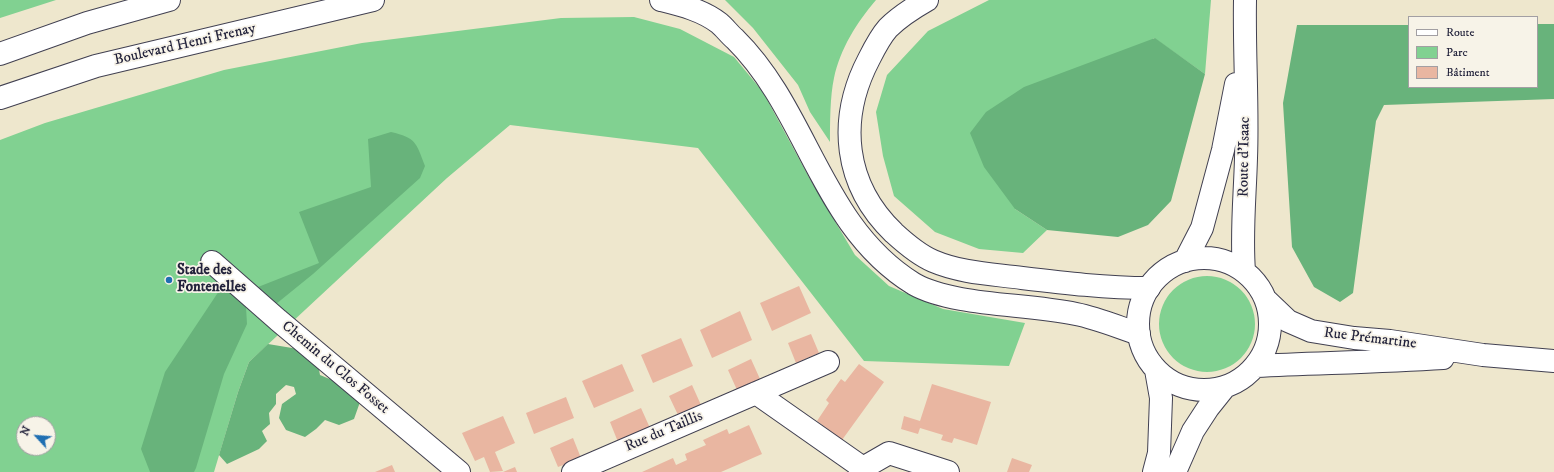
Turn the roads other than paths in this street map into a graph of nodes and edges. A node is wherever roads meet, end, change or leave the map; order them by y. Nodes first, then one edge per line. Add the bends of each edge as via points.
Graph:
1 (169, 0) edge
2 (373, 0) edge
3 (661, 0) edge
4 (927, 0) edge
5 (1245, 0) edge
6 (1244, 44) junction
7 (0, 54) edge
8 (0, 98) edge
9 (1185, 260) junction
10 (212, 262) dead end
11 (1244, 271) junction
12 (1148, 288) junction
13 (1266, 301) junction
14 (1139, 334) junction
15 (1483, 355) junction
16 (1554, 361) edge
17 (828, 362) dead end
18 (1256, 366) junction
19 (1156, 370) junction
20 (1224, 388) junction
21 (756, 393) junction
22 (862, 470) edge
23 (459, 472) edge
24 (573, 472) edge
25 (948, 472) edge
26 (1154, 472) edge
27 (1175, 472) edge

1 - 7 main road via 87,23
2 - 8 main road, Boulevard Henri Frenay via 96,66
3 - 14 main road via 691,8 719,23 742,46 762,69 787,109 830,191 852,226 878,256 914,284 943,296 987,304 1077,314
4 - 12 main road via 906,13 888,29 862,73 853,99 849,125 850,153 868,201 884,224 907,246 932,261 958,270 1103,287
5 - 6 main road, Route d'Isaac
6 - 9 main road, Route d'Isaac via 1223,150 1204,221
6 - 11 main road, Route d'Isaac
9 - 11 main road via 1206,258 1226,261
9 - 12 main road via 1159,276
10 - 23 main road, Chemin du Clos Fosset
11 - 13 main road via 1257,284
12 - 14 main road via 1138,318
13 - 15 main road, Rue Prémartine via 1288,321 1311,331
13 - 18 main road via 1271,323 1267,346
14 - 19 main road via 1144,353
15 - 16 main road, Rue Prémartine
15 - 18 main road, Rue Prémartine via 1384,362
17 - 21 main road, Rue du Taillis
18 - 20 main road via 1242,379
19 - 20 main road via 1171,382 1188,389 1206,391
19 - 26 main road via 1161,398 1159,453
20 - 27 main road via 1193,431
21 - 22 main road
21 - 24 main road, Rue du Taillis
22 - 25 main road via 889,454

